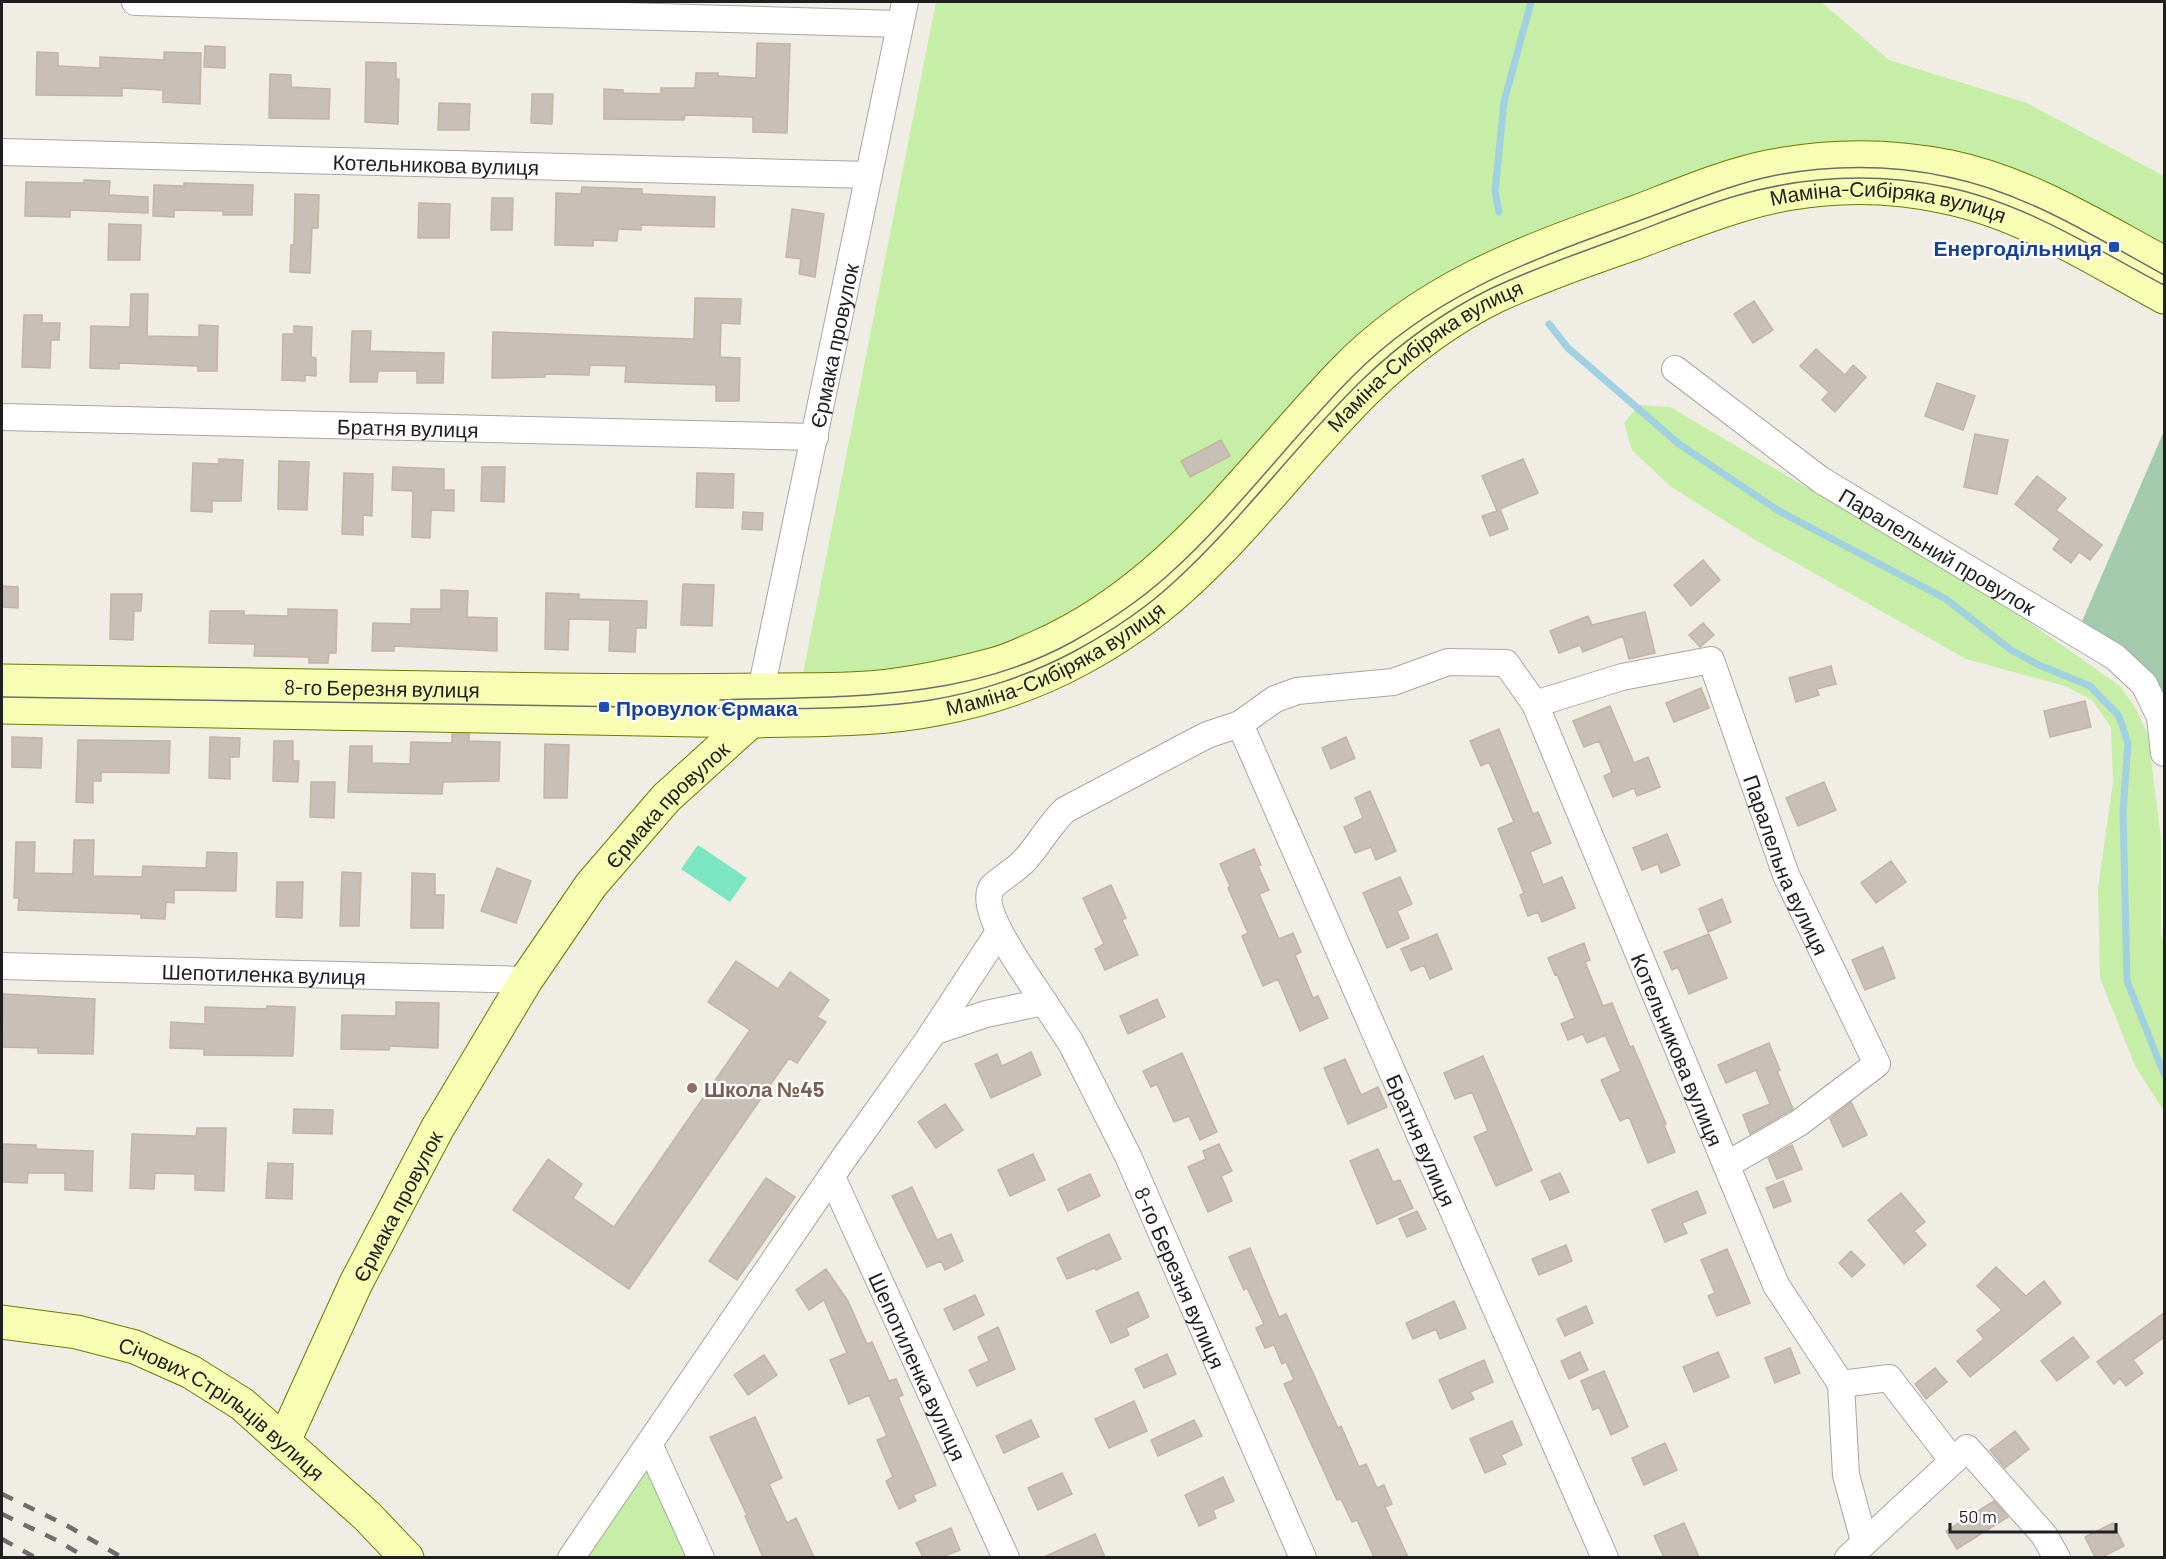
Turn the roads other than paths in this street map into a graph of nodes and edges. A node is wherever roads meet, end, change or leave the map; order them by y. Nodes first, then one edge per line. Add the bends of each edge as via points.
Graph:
1 (135, 2) edge
2 (902, 13) edge
3 (2, 152) edge
4 (869, 175) junction
5 (2164, 263) edge
6 (2164, 297) edge
7 (1675, 369) dead end
8 (2, 417) edge
9 (815, 437) junction
10 (2, 681) edge
11 (761, 690) junction
12 (1535, 704) junction
13 (2, 707) edge
14 (751, 721) junction
15 (1240, 724) junction
16 (2164, 753) edge
17 (999, 933) junction
18 (2, 966) edge
19 (526, 980) junction
20 (1044, 1002) junction
21 (933, 1032) junction
22 (1726, 1165) junction
23 (832, 1177) junction
24 (2, 1322) edge
25 (1841, 1384) junction
26 (284, 1441) junction
27 (649, 1444) junction
28 (1953, 1461) junction
29 (1856, 1549) edge
30 (407, 1557) edge
31 (571, 1557) edge
32 (701, 1557) edge
33 (1006, 1557) edge
34 (1303, 1557) edge
35 (1605, 1557) edge
36 (2057, 1557) edge

1 - 2 street
2 - 4 street, Єрмака провулок
3 - 4 street, Котельникова вулиця
4 - 9 street, Єрмака провулок
5 - 11 main road, Маміна-Сибіряка вулиця via 2036,194 1952,168 1908,160 1818,159 1731,176 1530,251 1432,300 1346,369 1160,569 1065,636 999,664 929,680 862,688
6 - 14 main road, Маміна-Сибіряка вулиця via 2025,222 1946,197 1904,190 1821,189 1739,206 1541,277 1448,324 1366,390 1238,532 1179,591 1130,629 1077,661 1008,690 935,710 860,718
7 - 16 street, Паралельний провулок via 1821,480 2115,657 2144,684 2160,717
8 - 9 street, Братня вулиця
9 - 11 street, Єрмака провулок
10 - 11 main road, 8-го Березня вулиця
11 - 14 main road, Єрмака провулок
12 - 15 street, Котельникова вулиця via 1506,663 1448,662 1394,682 1297,691 1275,699
12 - 22 street, Котельникова вулиця
12 - 22 street, Паралельна вулиця via 1622,677 1711,660 1786,875 1877,1064 1799,1124
13 - 14 main road, 8-го Березня вулиця
14 - 19 main road, Єрмака провулок via 666,798 591,885
15 - 17 street, 8-го Березня вулиця via 1207,735 1065,810 1027,859 993,887 988,898
15 - 35 street, Братня вулиця
17 - 20 street, 8-го Березня вулиця
17 - 21 street
18 - 19 street, Шепотиленка вулиця
19 - 26 main road, Єрмака провулок via 436,1129 361,1272
20 - 21 street via 986,1014
20 - 34 street, 8-го Березня вулиця via 1071,1043 1128,1156
21 - 23 street
22 - 25 street, Котельникова вулиця via 1776,1285
23 - 27 street
23 - 33 street, Шепотиленка вулиця
24 - 26 main road, Січових Стрільців вулиця via 77,1332 135,1347 199,1377 242,1404
25 - 28 street via 1889,1378
25 - 29 street via 1846,1475
26 - 30 main road, Січових Стрільців вулиця
27 - 31 street
27 - 32 street
28 - 29 street
28 - 36 street via 1967,1448 2044,1535

